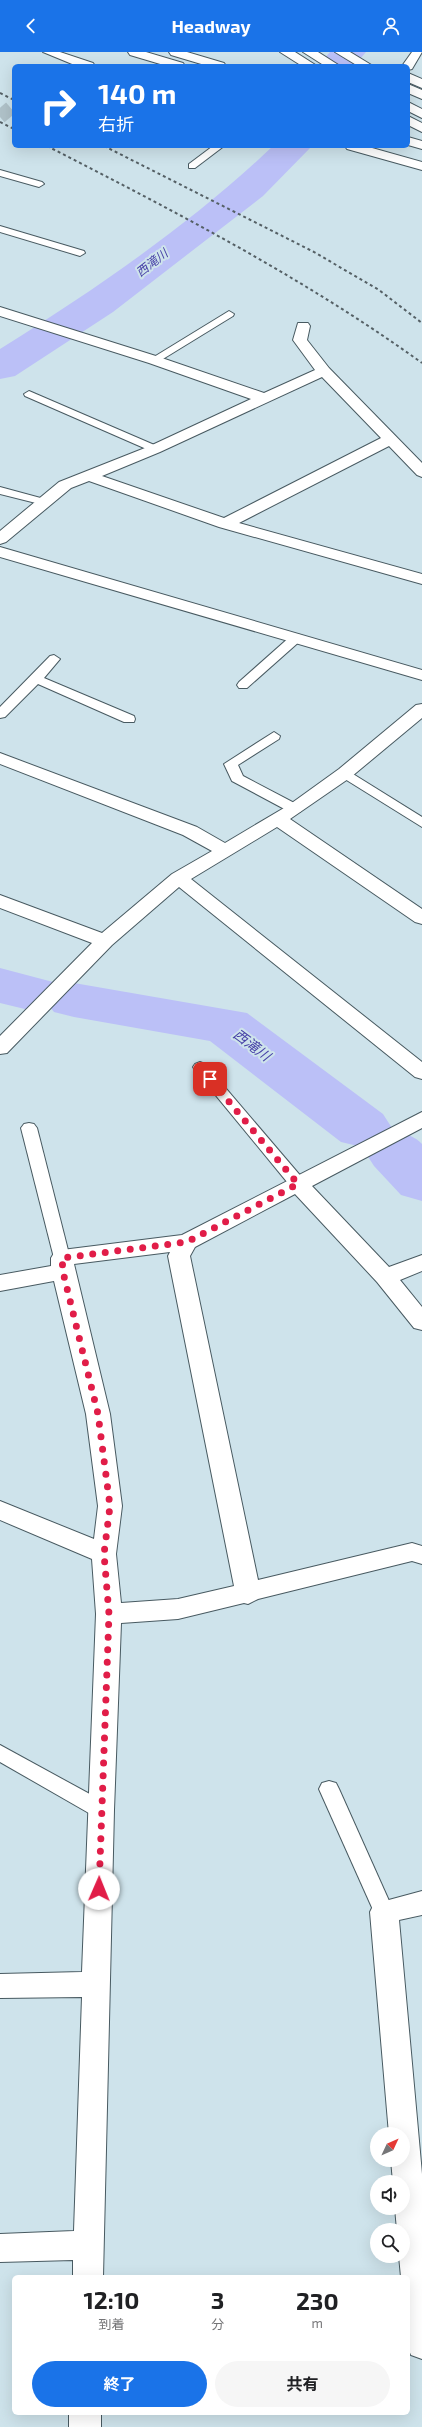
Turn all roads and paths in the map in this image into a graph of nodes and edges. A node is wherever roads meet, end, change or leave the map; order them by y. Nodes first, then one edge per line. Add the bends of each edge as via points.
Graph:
1 (51, 52) edge
2 (134, 52) edge
3 (175, 52) edge
4 (286, 52) edge
5 (309, 52) edge
6 (341, 52) edge
7 (418, 52) edge
8 (48, 64) edge
9 (84, 64) edge
10 (173, 64) edge
11 (214, 64) edge
12 (307, 64) edge
13 (330, 64) edge
14 (363, 64) edge
15 (409, 64) edge
16 (413, 83) edge
17 (422, 95) edge
18 (410, 107) edge
19 (422, 114) edge
20 (410, 121) edge
21 (422, 128) edge
22 (410, 135) edge
23 (422, 137) edge
24 (410, 142) edge
25 (422, 146) edge
26 (216, 148) edge
27 (358, 148) edge
28 (192, 166) dead end
29 (422, 166) edge
30 (0, 173) edge
31 (39, 184) dead end
32 (3, 232) edge
33 (80, 253) dead end
34 (0, 311) edge
35 (229, 314) dead end
36 (303, 326) dead end
37 (154, 360) junction
38 (324, 371) junction
39 (29, 394) dead end
40 (266, 399) junction
41 (391, 439) junction
42 (155, 449) junction
43 (422, 472) edge
44 (89, 476) junction
45 (0, 490) edge
46 (44, 502) junction
47 (225, 524) junction
48 (0, 539) edge
49 (0, 552) edge
50 (422, 579) edge
51 (296, 638) junction
52 (54, 659) dead end
53 (422, 675) edge
54 (36, 679) junction
55 (243, 685) dead end
56 (0, 714) edge
57 (419, 716) edge
58 (129, 719) dead end
59 (274, 736) dead end
60 (0, 758) edge
61 (345, 774) junction
62 (295, 810) junction
63 (278, 820) junction
64 (422, 823) edge
65 (226, 851) junction
66 (179, 878) junction
67 (0, 901) edge
68 (422, 918) edge
69 (105, 941) junction
70 (0, 1048) edge
71 (200, 1068) dead end
72 (422, 1072) edge
73 (422, 1119) edge
74 (30, 1128) dead end
75 (298, 1184) junction
76 (187, 1242) junction
77 (422, 1263) edge
78 (63, 1265) junction
79 (385, 1277) junction
80 (0, 1283) edge
81 (422, 1322) edge
82 (0, 1510) edge
83 (104, 1554) junction
84 (422, 1555) edge
85 (248, 1594) junction
86 (109, 1614) junction
87 (0, 1753) edge
88 (329, 1789) dead end
89 (101, 1810) junction
90 (422, 1903) edge
91 (384, 1912) junction
92 (96, 1984) junction
93 (0, 1986) edge
94 (88, 2245) junction
95 (0, 2248) edge
96 (88, 2275) edge
97 (422, 2344) edge
98 (85, 2415) edge
99 (85, 2427) edge

1 - 8 main road
1 - 9 main road
2 - 10 main road
3 - 11 main road
4 - 12 main road
5 - 13 main road
6 - 14 main road
7 - 15 main road
16 - 17 main road
18 - 19 main road
20 - 21 main road
22 - 23 main road
24 - 25 main road
26 - 28 lane
27 - 29 main road
30 - 31 lane
32 - 33 lane
34 - 37 main road
35 - 37 lane
36 - 38 main road via 300,340
37 - 40 main road
38 - 40 main road
38 - 41 main road
39 - 42 lane
40 - 42 main road
41 - 43 main road
41 - 47 main road
42 - 44 main road
44 - 46 main road via 65,485
44 - 47 main road
45 - 46 lane
46 - 48 main road
47 - 50 main road
49 - 51 main road
51 - 53 main road
51 - 55 lane
52 - 54 lane
54 - 56 lane
54 - 58 lane
57 - 61 main road
59 - 62 lane via 231,764 237,778
60 - 65 main road via 190,831
61 - 62 main road
61 - 64 lane
62 - 63 main road
63 - 65 main road
63 - 68 main road
65 - 66 main road
66 - 69 main road
66 - 72 main road
67 - 69 main road
69 - 70 main road
71 - 75 lane
73 - 75 main road
74 - 78 lane
75 - 76 main road
75 - 79 main road
76 - 78 main road
76 - 85 main road via 179,1256
77 - 79 main road
78 - 80 main road
78 - 83 main road via 98,1414 110,1506
79 - 81 main road
82 - 83 main road
83 - 86 main road
84 - 85 main road via 412,1552
85 - 86 main road via 178,1609
86 - 89 main road
87 - 89 lane
88 - 91 lane
89 - 92 main road
90 - 91 main road
91 - 97 main road
92 - 93 main road
92 - 94 main road
94 - 95 main road
94 - 96 main road
98 - 99 main road

